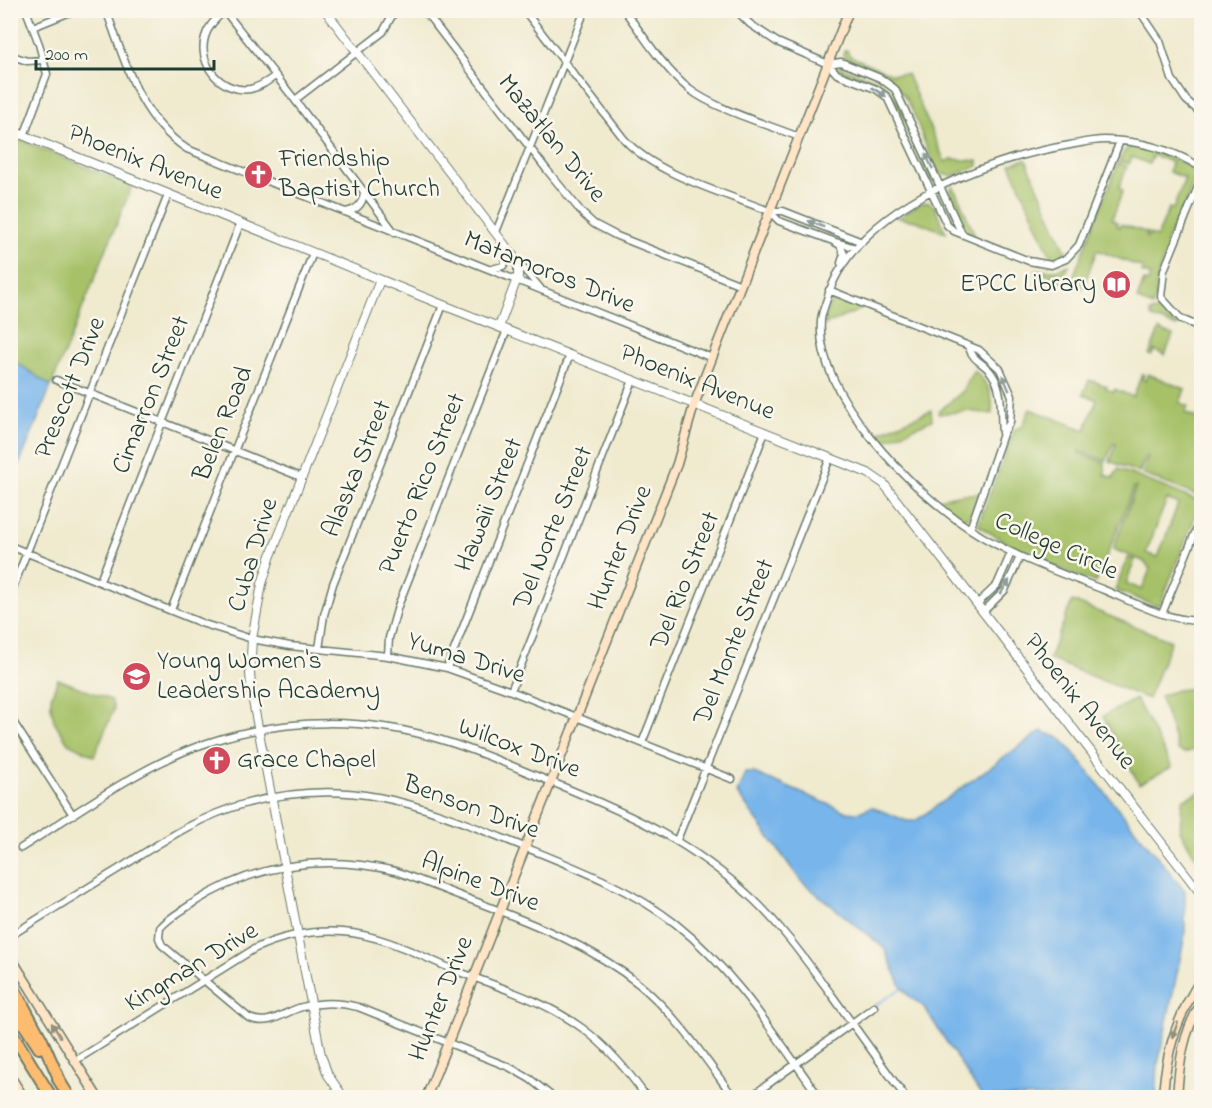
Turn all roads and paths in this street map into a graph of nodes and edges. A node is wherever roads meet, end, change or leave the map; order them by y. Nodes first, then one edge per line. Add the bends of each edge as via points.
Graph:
1 (26, 10) edge
2 (75, 10) edge
3 (106, 10) edge
4 (325, 10) edge
5 (395, 10) edge
6 (424, 10) edge
7 (524, 10) edge
8 (585, 10) edge
9 (624, 10) edge
10 (736, 10) edge
11 (849, 10) edge
12 (1139, 10) edge
13 (224, 11) edge
14 (33, 27) junction
15 (356, 52) junction
16 (10, 55) edge
17 (44, 60) junction
18 (564, 63) junction
19 (828, 64) junction
20 (275, 76) junction
21 (295, 100) junction
22 (1202, 114) edge
23 (10, 130) edge
24 (24, 136) junction
25 (799, 137) junction
26 (1120, 141) junction
27 (530, 147) junction
28 (1202, 168) edge
29 (1202, 177) edge
30 (940, 186) junction
31 (930, 191) junction
32 (364, 192) junction
33 (168, 195) junction
34 (372, 201) junction
35 (344, 212) junction
36 (769, 212) junction
37 (372, 223) junction
38 (240, 224) junction
39 (496, 232) junction
40 (395, 233) junction
41 (962, 234) junction
42 (833, 241) junction
43 (862, 242) junction
44 (856, 248) junction
45 (313, 253) junction
46 (511, 254) junction
47 (487, 269) junction
48 (838, 272) junction
49 (380, 280) junction
50 (517, 280) junction
51 (741, 285) junction
52 (829, 290) junction
53 (543, 291) junction
54 (444, 306) junction
55 (1202, 328) edge
56 (503, 329) junction
57 (968, 346) junction
58 (570, 355) junction
59 (712, 358) junction
60 (56, 380) dead end
61 (633, 380) junction
62 (90, 394) junction
63 (694, 405) junction
64 (162, 422) junction
65 (765, 432) junction
66 (1002, 434) junction
67 (234, 451) junction
68 (830, 458) junction
69 (301, 477) junction
70 (1202, 516) edge
71 (970, 529) junction
72 (10, 546) edge
73 (27, 553) junction
74 (1011, 553) junction
75 (1020, 557) junction
76 (100, 581) junction
77 (10, 595) edge
78 (977, 604) junction
79 (171, 610) junction
80 (984, 612) junction
81 (1162, 614) junction
82 (1202, 621) edge
83 (252, 639) junction
84 (319, 649) junction
85 (388, 656) junction
86 (447, 668) junction
87 (511, 691) junction
88 (10, 717) edge
89 (576, 718) junction
90 (258, 730) junction
91 (642, 743) junction
92 (706, 768) junction
93 (732, 780) dead end
94 (551, 782) junction
95 (272, 798) junction
96 (73, 815) junction
97 (677, 840) junction
98 (525, 847) junction
99 (21, 848) dead end
100 (285, 866) junction
101 (1202, 895) edge
102 (500, 911) junction
103 (10, 936) edge
104 (298, 936) junction
105 (10, 956) edge
106 (473, 977) junction
107 (1202, 978) edge
108 (10, 981) edge
109 (205, 981) junction
110 (1202, 1002) edge
111 (10, 1003) edge
112 (311, 1005) junction
113 (874, 1007) dead end
114 (852, 1023) junction
115 (13, 1035) edge
116 (448, 1043) junction
117 (75, 1061) junction
118 (795, 1064) junction
119 (10, 1076) edge
120 (61, 1083) junction
121 (24, 1098) edge
122 (52, 1098) edge
123 (70, 1098) edge
124 (98, 1098) edge
125 (344, 1098) edge
126 (426, 1098) edge
127 (554, 1098) edge
128 (647, 1098) edge
129 (734, 1098) edge
130 (749, 1098) edge
131 (820, 1098) edge
132 (906, 1098) edge
133 (1163, 1098) edge
134 (1177, 1098) edge

1 - 14 street
2 - 14 street
3 - 35 street, Matamoros Drive via 141,100 168,135 197,154
4 - 15 street
5 - 15 street via 383,32
6 - 27 street, Mazatlan Drive
7 - 18 street
8 - 18 street
9 - 25 street via 689,89 710,102
10 - 19 street via 777,42
11 - 19 main road, Hunter Drive
12 - 22 street via 1160,41 1172,79
13 - 20 street
13 - 20 street via 208,30 204,44 206,63 214,76 227,86 247,89 261,86
14 - 17 street
15 - 21 street
15 - 39 street
16 - 17 street via 27,61
17 - 24 street via 47,76
18 - 27 street
18 - 36 street via 641,156 662,169
19 - 25 main road, Hunter Drive
30 -> 19 street via 895,89 842,62
19 -> 31 street via 837,74 876,88 887,97
20 - 21 street
21 - 32 street
23 - 24 street, Phoenix Avenue
24 - 33 street, Phoenix Avenue
25 - 36 main road, Hunter Drive
26 - 28 street, College Circle via 1166,150
26 - 30 street, College Circle via 1101,140 1046,149
26 - 41 street via 1079,245 1066,259 1051,265 1029,261
27 - 39 street
27 - 51 street, Mazatlan Drive via 594,224
29 - 55 street via 1164,270 1161,297 1181,319
30 - 31 street, College Circle
30 - 41 street
31 - 41 street via 947,225
31 - 43 street, College Circle via 896,212
32 - 34 street
32 - 35 street via 358,207
33 - 38 street, Phoenix Avenue
33 - 62 street, Prescott Drive
34 - 37 street
34 - 40 street
35 - 37 street, Matamoros Drive
36 - 42 street via 779,221
43 -> 36 street via 783,211
36 - 51 main road, Hunter Drive
37 - 40 street, Matamoros Drive
38 - 45 street, Phoenix Avenue
38 - 64 street, Cimarron Street
39 - 46 street
40 - 47 street, Matamoros Drive
42 - 44 street
42 - 48 street via 844,254
43 - 44 street, College Circle
44 - 48 street, College Circle
45 - 49 street, Phoenix Avenue
45 - 67 street, Belen Road
46 - 47 street via 503,266
46 - 50 street via 518,267
46 - 53 street
47 - 50 street, Matamoros Drive
48 - 52 street, College Circle
49 - 54 street, Phoenix Avenue
49 - 69 street, Cuba Drive
50 - 53 street, Matamoros Drive
50 - 56 street, Puerto Rico Street
51 - 59 main road, Hunter Drive
52 - 57 street
52 - 71 street, College Circle via 820,321 822,348 841,394 889,460 927,497
53 - 59 street, Matamoros Drive
54 - 56 street, Phoenix Avenue
54 - 84 street, Alaska Street via 333,584
56 - 58 street, Phoenix Avenue
56 - 85 street, Puerto Rico Street via 398,606
57 - 66 street via 972,357 992,374 1001,399
66 -> 57 street via 1010,422 1012,396 1000,369 979,350
58 - 61 street, Phoenix Avenue
58 - 86 street, Hawaii Street
59 - 63 main road, Hunter Drive
60 - 62 street
61 - 63 street, Phoenix Avenue
61 - 87 street, Del Norte Street
62 - 64 street
62 - 73 street, Prescott Drive
63 - 65 street, Phoenix Avenue
63 - 89 main road, Hunter Drive via 677,464
64 - 67 street
64 - 76 street, Cimarron Street
65 - 68 street, Phoenix Avenue
65 - 91 street, Del Rio Street
66 - 71 street
67 - 69 street
67 - 79 street, Belen Road
68 - 78 street, Phoenix Avenue via 884,484
68 - 92 street, Del Monte Street
69 - 83 street, Cuba Drive via 262,584
70 - 81 street
71 - 74 street, College Circle
72 - 73 street, Yuma Drive
73 - 76 street, Yuma Drive
73 - 77 street, Prescott Drive
74 - 75 street, College Circle
74 - 78 street via 997,585
80 -> 75 street via 1005,590
75 - 81 street, College Circle
76 - 79 street, Yuma Drive
78 - 80 street, Phoenix Avenue
79 - 83 street, Yuma Drive
80 - 101 street, Phoenix Avenue
81 - 82 street, College Circle
83 - 84 street, Yuma Drive
83 - 90 street, Cuba Drive via 250,685
84 - 85 street, Yuma Drive
85 - 86 street, Yuma Drive
86 - 87 street, Yuma Drive
87 - 89 street, Yuma Drive
88 - 96 street
89 - 91 street, Yuma Drive
89 - 94 main road, Hunter Drive
90 - 94 street, Wilcox Drive via 321,723 401,729 446,741
90 - 95 street, Cuba Drive
90 - 96 street, Wilcox Drive via 210,742 165,760
91 - 92 street, Yuma Drive
92 - 93 street, Yuma Drive
92 - 97 street, Del Monte Street
94 - 97 street, Wilcox Drive via 622,811
94 - 98 main road, Hunter Drive
95 - 98 street, Benson Drive via 339,792 391,799 438,812
95 - 100 street, Cuba Drive
95 - 103 street, Benson Drive via 243,804 188,826
96 - 99 street, Wilcox Drive
97 - 114 street, Wilcox Drive via 725,875 765,912
98 - 102 main road, Hunter Drive
98 - 118 street, Benson Drive via 603,879 677,925 730,977
100 - 102 street, Alpine Drive via 321,862 372,865
100 - 104 street, Cuba Drive
100 - 109 street, Alpine Drive via 220,888 160,928 162,945
102 - 106 main road, Hunter Drive
102 - 129 street, Alpine Drive via 567,939 639,984 681,1026
104 - 106 street, Kingman Drive via 327,932 372,937
104 - 109 street, Kingman Drive via 261,946
104 - 112 street, Cuba Drive
117 -> 105 main road
106 - 116 main road, Hunter Drive
106 - 128 street, Kingman Drive via 544,1006 582,1029 615,1058
107 -> 133 main road via 1183,1008 1173,1034
108 - 120 highway
109 - 112 street via 253,1020 269,1021
109 - 117 street, Kingman Drive
110 - 134 main road via 1182,1049
111 - 120 highway
112 - 116 street via 337,1003 358,1007
112 - 125 street, Cuba Drive via 324,1066
113 - 114 street
114 - 118 street
114 - 132 street, Wilcox Drive
115 - 122 highway
116 - 126 main road, Hunter Drive
116 - 127 street via 519,1072
117 - 124 main road
118 - 130 street
118 - 131 street, Benson Drive
119 - 121 main road
120 - 123 highway

